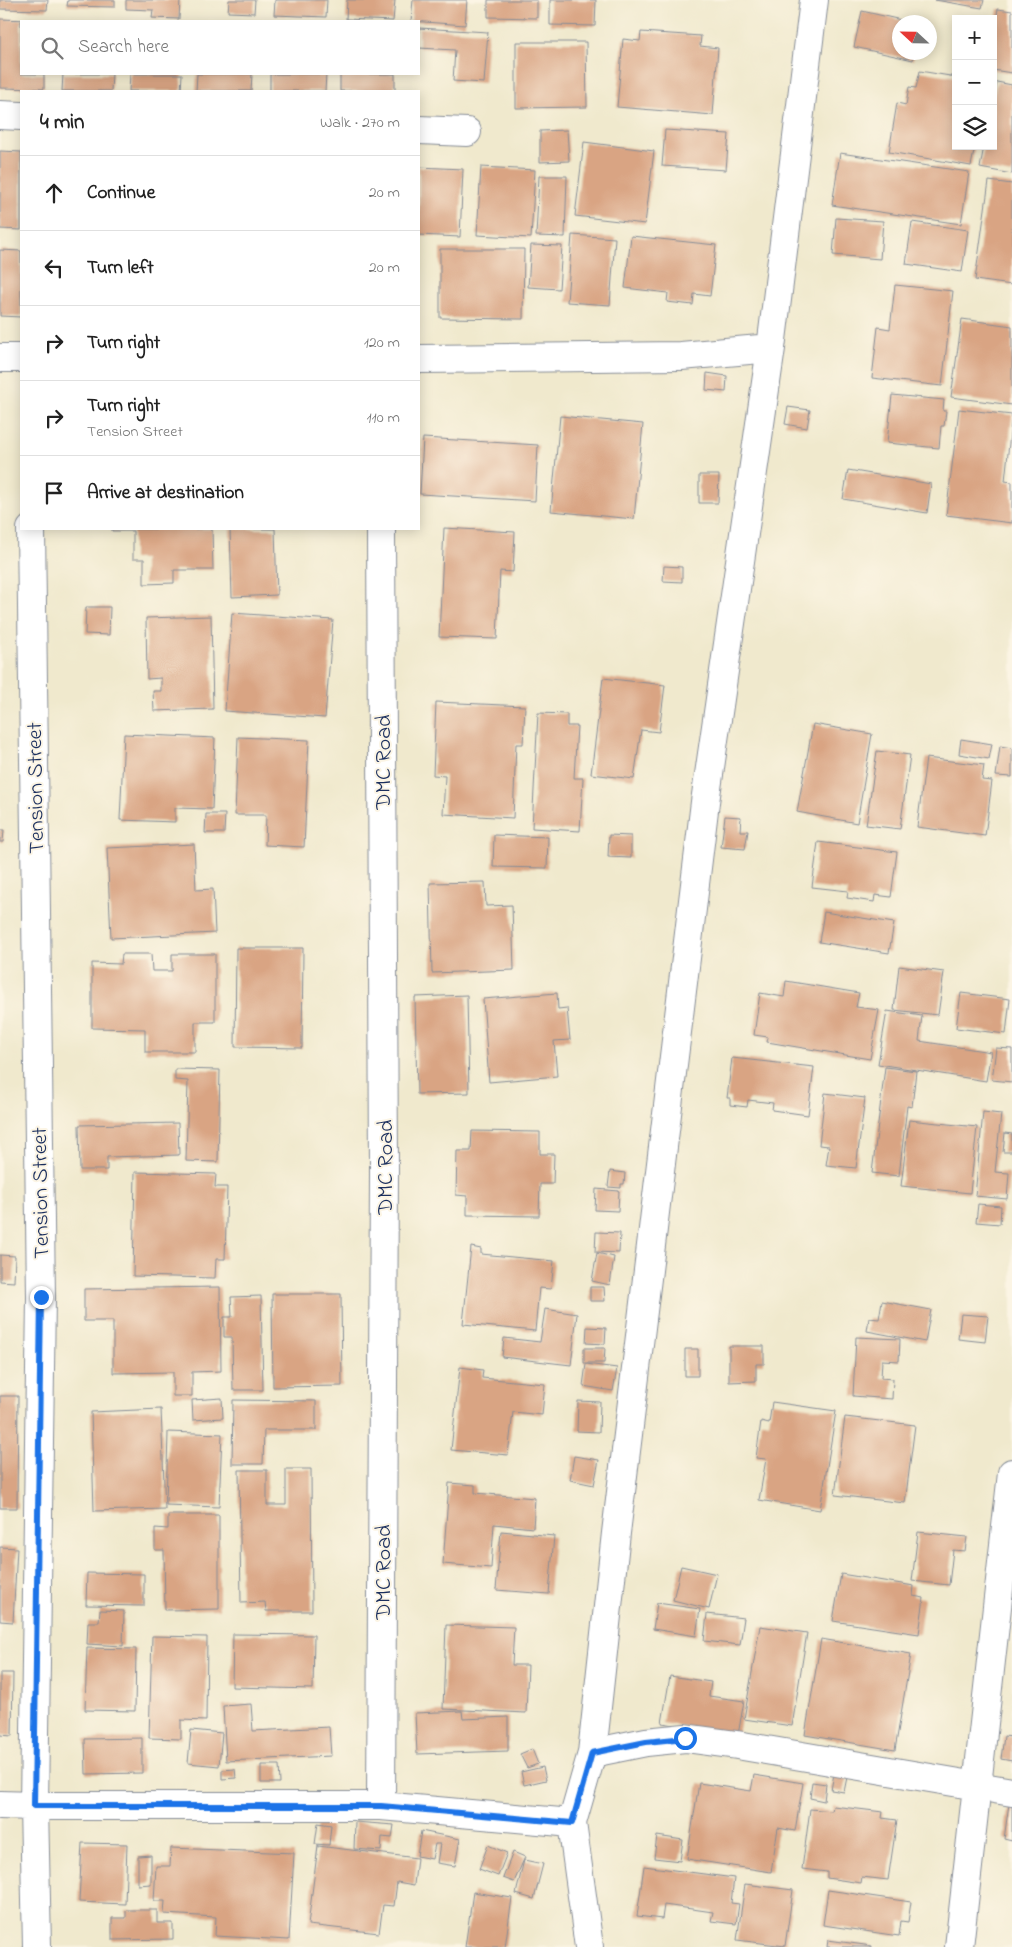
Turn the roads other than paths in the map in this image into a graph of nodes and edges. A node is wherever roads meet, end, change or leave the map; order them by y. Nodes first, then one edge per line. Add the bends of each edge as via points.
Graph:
1 (814, 0) edge
2 (0, 115) edge
3 (20, 116) edge
4 (420, 130) edge
5 (467, 132) dead end
6 (771, 348) junction
7 (0, 358) edge
8 (20, 358) edge
9 (420, 359) edge
10 (31, 530) edge
11 (381, 530) edge
12 (1012, 1473) edge
13 (592, 1753) junction
14 (978, 1787) junction
15 (1012, 1792) edge
16 (0, 1805) edge
17 (34, 1806) junction
18 (381, 1806) junction
19 (572, 1823) junction
20 (38, 1947) edge
21 (589, 1947) edge
22 (959, 1947) edge

1 - 6 street
2 - 3 street
4 - 5 street
6 - 9 street via 681,356
6 - 13 street via 705,802
7 - 8 street
10 - 17 street, Tension Street via 41,1297
11 - 18 street, DMC Road via 384,1182
12 - 14 street
13 - 14 street via 685,1738
13 - 19 street
14 - 15 street
14 - 22 street
16 - 17 street
17 - 18 street
17 - 20 street, Tension Street
18 - 19 street
19 - 21 street

